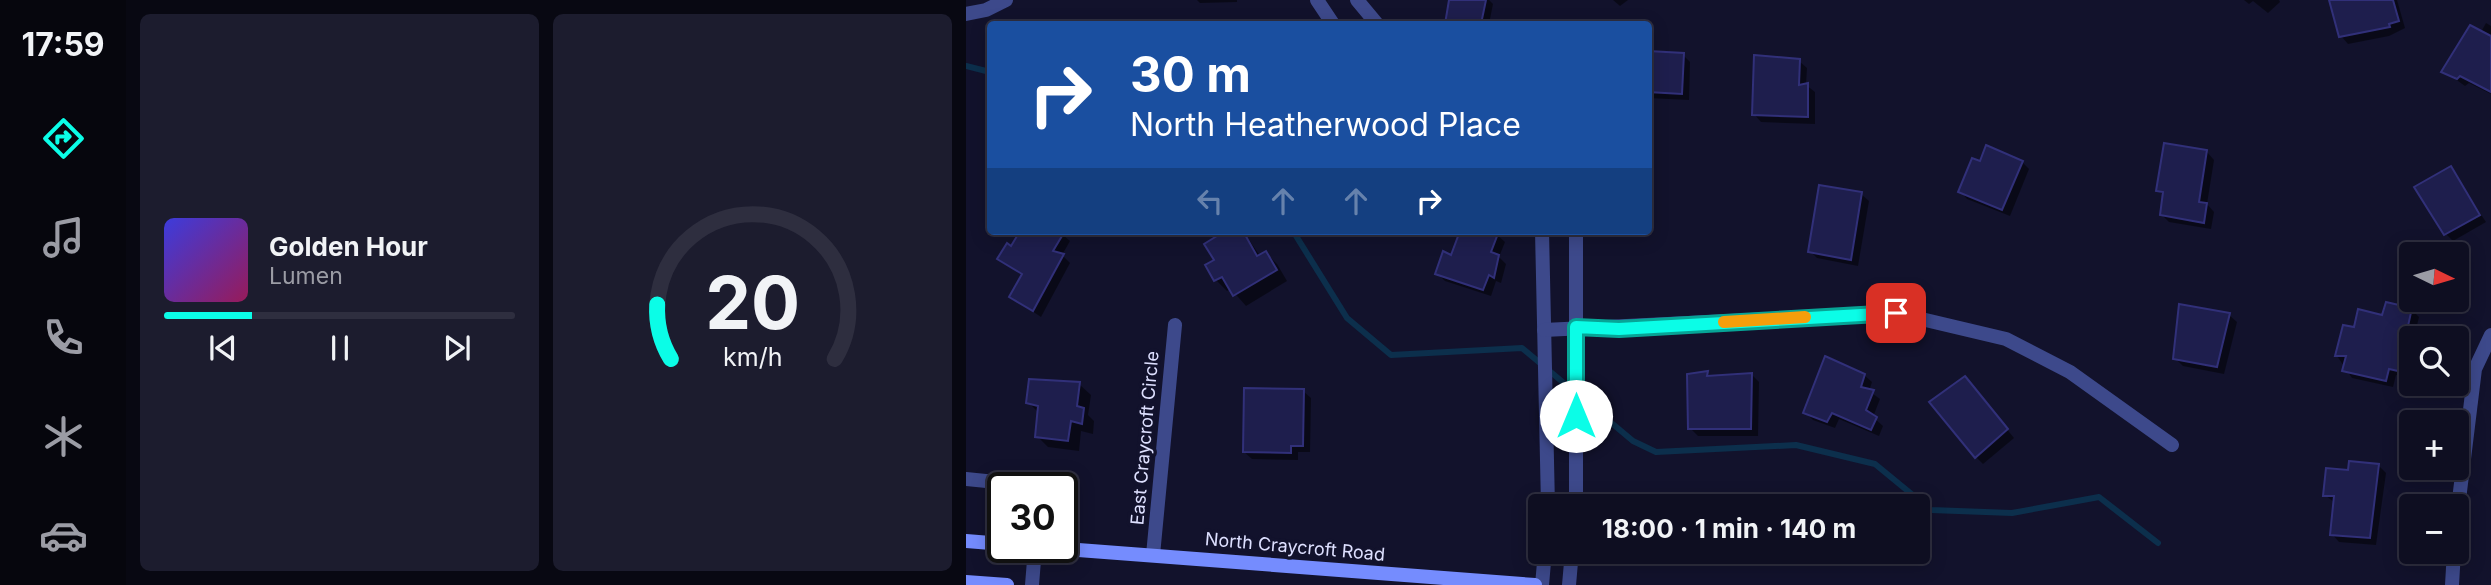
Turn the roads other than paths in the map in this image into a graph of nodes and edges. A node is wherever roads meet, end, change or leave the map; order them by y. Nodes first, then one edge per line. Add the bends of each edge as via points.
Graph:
1 (1006, 0) edge
2 (1317, 0) edge
3 (1357, 0) edge
4 (966, 14) edge
5 (1330, 21) edge
6 (1374, 21) edge
7 (1542, 235) edge
8 (1576, 235) edge
9 (1174, 325) dead end
10 (1576, 327) junction
11 (1544, 330) junction
12 (2491, 335) edge
13 (2172, 444) dead end
14 (966, 479) edge
15 (987, 481) edge
16 (1548, 494) edge
17 (1576, 494) edge
18 (2460, 494) edge
19 (966, 541) edge
20 (987, 543) edge
21 (1078, 550) edge
22 (1153, 555) junction
23 (1034, 563) edge
24 (1544, 564) edge
25 (1571, 564) edge
26 (2453, 564) edge
27 (966, 582) edge
28 (1007, 585) edge
29 (1032, 585) edge
30 (1535, 585) edge
31 (1542, 585) edge
32 (1569, 585) edge
33 (2452, 585) edge

1 - 4 street
2 - 5 street
3 - 6 street
7 - 11 street
8 - 10 street
9 - 22 street, East Craycroft Circle
10 - 11 street
10 - 13 street via 1619,329 1896,313 2007,339 2070,372
10 - 17 street
11 - 16 street
12 - 18 street via 2475,369
14 - 15 street
19 - 20 main road
21 - 22 main road, North Craycroft Road
22 - 30 main road, North Craycroft Road
23 - 29 street
24 - 31 street
25 - 32 street
26 - 33 street
27 - 28 main road

